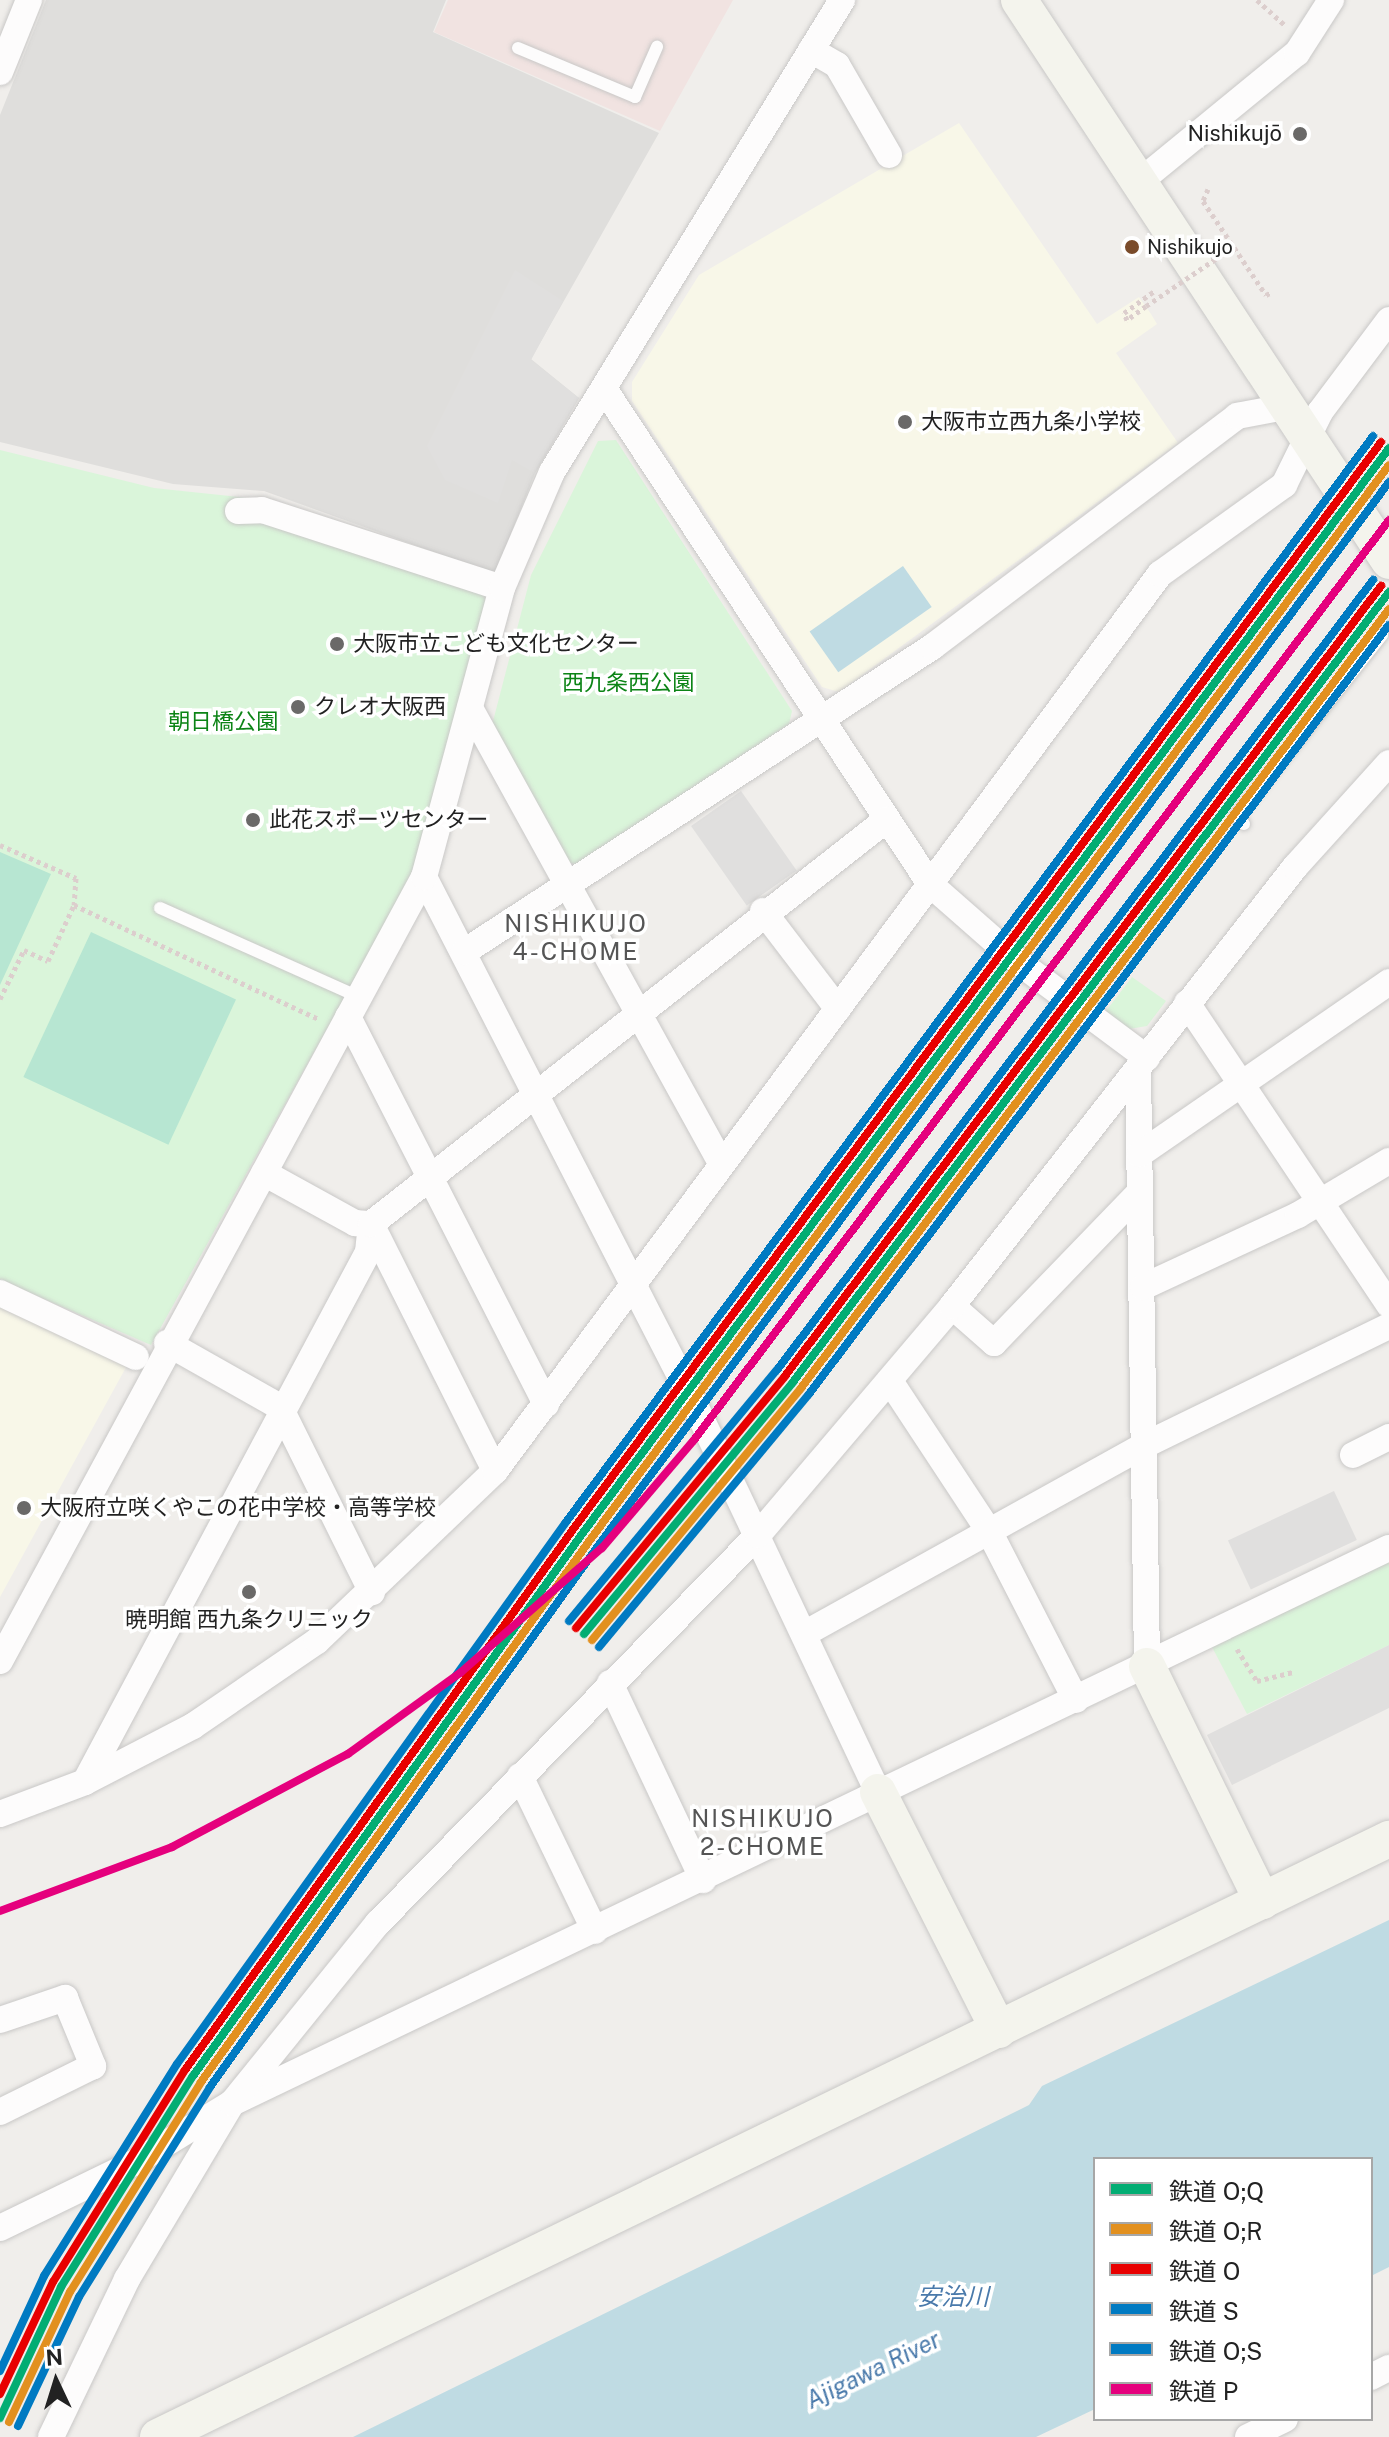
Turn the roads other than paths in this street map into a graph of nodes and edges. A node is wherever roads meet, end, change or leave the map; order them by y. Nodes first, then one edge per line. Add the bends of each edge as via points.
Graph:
1 (29, 0) edge
2 (842, 0) edge
3 (1019, 0) edge
4 (1331, 0) edge
5 (657, 47) dead end
6 (518, 48) dead end
7 (811, 50) junction
8 (0, 72) edge
9 (889, 155) dead end
10 (1138, 183) junction
11 (1389, 320) edge
12 (605, 390) junction
13 (1295, 421) junction
14 (238, 511) dead end
15 (1389, 561) edge
16 (502, 588) junction
17 (1382, 635) dead end
18 (470, 708) junction
19 (821, 719) junction
20 (1389, 763) edge
21 (886, 820) junction
22 (1244, 824) dead end
23 (424, 877) junction
24 (930, 884) junction
25 (569, 889) junction
26 (160, 908) dead end
27 (763, 911) junction
28 (464, 952) junction
29 (1389, 982) edge
30 (1187, 1003) junction
31 (838, 1009) junction
32 (349, 1014) junction
33 (636, 1015) junction
34 (1142, 1064) junction
35 (1242, 1084) junction
36 (535, 1094) junction
37 (1140, 1154) junction
38 (720, 1161) junction
39 (1389, 1161) edge
40 (264, 1173) junction
41 (431, 1177) junction
42 (1140, 1192) junction
43 (1321, 1202) junction
44 (371, 1224) junction
45 (1143, 1287) junction
46 (631, 1289) junction
47 (0, 1293) edge
48 (1389, 1305) edge
49 (952, 1306) junction
50 (1389, 1326) edge
51 (167, 1343) junction
52 (136, 1357) dead end
53 (890, 1381) junction
54 (546, 1404) junction
55 (280, 1407) junction
56 (1389, 1437) edge
57 (1147, 1444) junction
58 (1353, 1455) dead end
59 (495, 1471) junction
60 (989, 1531) junction
61 (758, 1535) junction
62 (1389, 1548) edge
63 (372, 1592) junction
64 (804, 1634) junction
65 (0, 1661) edge
66 (1147, 1666) junction
67 (610, 1683) junction
68 (1076, 1700) junction
69 (520, 1776) junction
70 (85, 1782) junction
71 (878, 1792) junction
72 (0, 1814) edge
73 (1389, 1839) edge
74 (703, 1880) junction
75 (1262, 1901) junction
76 (595, 1931) junction
77 (0, 2020) edge
78 (999, 2030) junction
79 (232, 2103) junction
80 (0, 2112) edge
81 (0, 2228) edge
82 (1281, 2421) edge
83 (51, 2437) edge
84 (158, 2437) edge
85 (1248, 2437) edge

1 - 8 street
2 - 7 street
3 - 10 street
4 - 10 street via 1306,40
5 - 6 lane via 635,97
7 - 9 street via 837,65
7 - 12 street
10 - 13 street
11 - 13 street
12 - 16 street via 552,472
12 - 19 street
13 - 15 street
13 - 19 street via 1237,416 932,647
13 - 24 street via 1284,485 1160,574
14 - 16 street via 262,510
16 - 18 street
17 - 22 lane via 1237,816
18 - 23 street
18 - 25 street
19 - 21 street
19 - 25 street
20 - 30 street
21 - 24 street
21 - 27 street
23 - 28 street
23 - 32 street
24 - 31 street
24 - 34 street
25 - 28 street
25 - 33 street
26 - 32 lane
27 - 31 street
27 - 33 street
28 - 36 street
29 - 35 street
30 - 34 street
30 - 35 street
31 - 38 street
32 - 40 street
32 - 41 street
33 - 36 street
33 - 38 street
34 - 37 street
34 - 49 street
35 - 37 street
35 - 43 street
36 - 41 street
36 - 46 street
37 - 42 street
38 - 46 street
39 - 43 street
40 - 44 street via 355,1223
40 - 51 street
41 - 44 street
41 - 54 street
42 - 45 street
42 - 49 street via 994,1343
43 - 45 street
43 - 48 street
44 - 55 street via 368,1252
44 - 59 street
45 - 57 street
46 - 54 street
46 - 61 street
47 - 52 street
49 - 53 street
50 - 57 street
51 - 55 street
51 - 65 street
53 - 60 street
53 - 61 street
54 - 59 street
55 - 63 street
55 - 70 street
56 - 58 street
57 - 60 street
57 - 66 street
59 - 63 street
60 - 64 street
60 - 68 street
61 - 64 street
61 - 67 street
62 - 66 street
63 - 70 street via 317,1641 193,1726
64 - 71 street
66 - 68 street
66 - 75 street
67 - 69 street
67 - 74 street
68 - 71 street
69 - 76 street
69 - 79 street via 378,1923
70 - 72 street
71 - 74 street
71 - 78 street
73 - 75 street
74 - 76 street
75 - 78 street
76 - 79 street
77 - 80 street via 65,1998 93,2066
78 - 84 street
79 - 81 street via 134,2163
79 - 83 street via 127,2279
82 - 85 street

